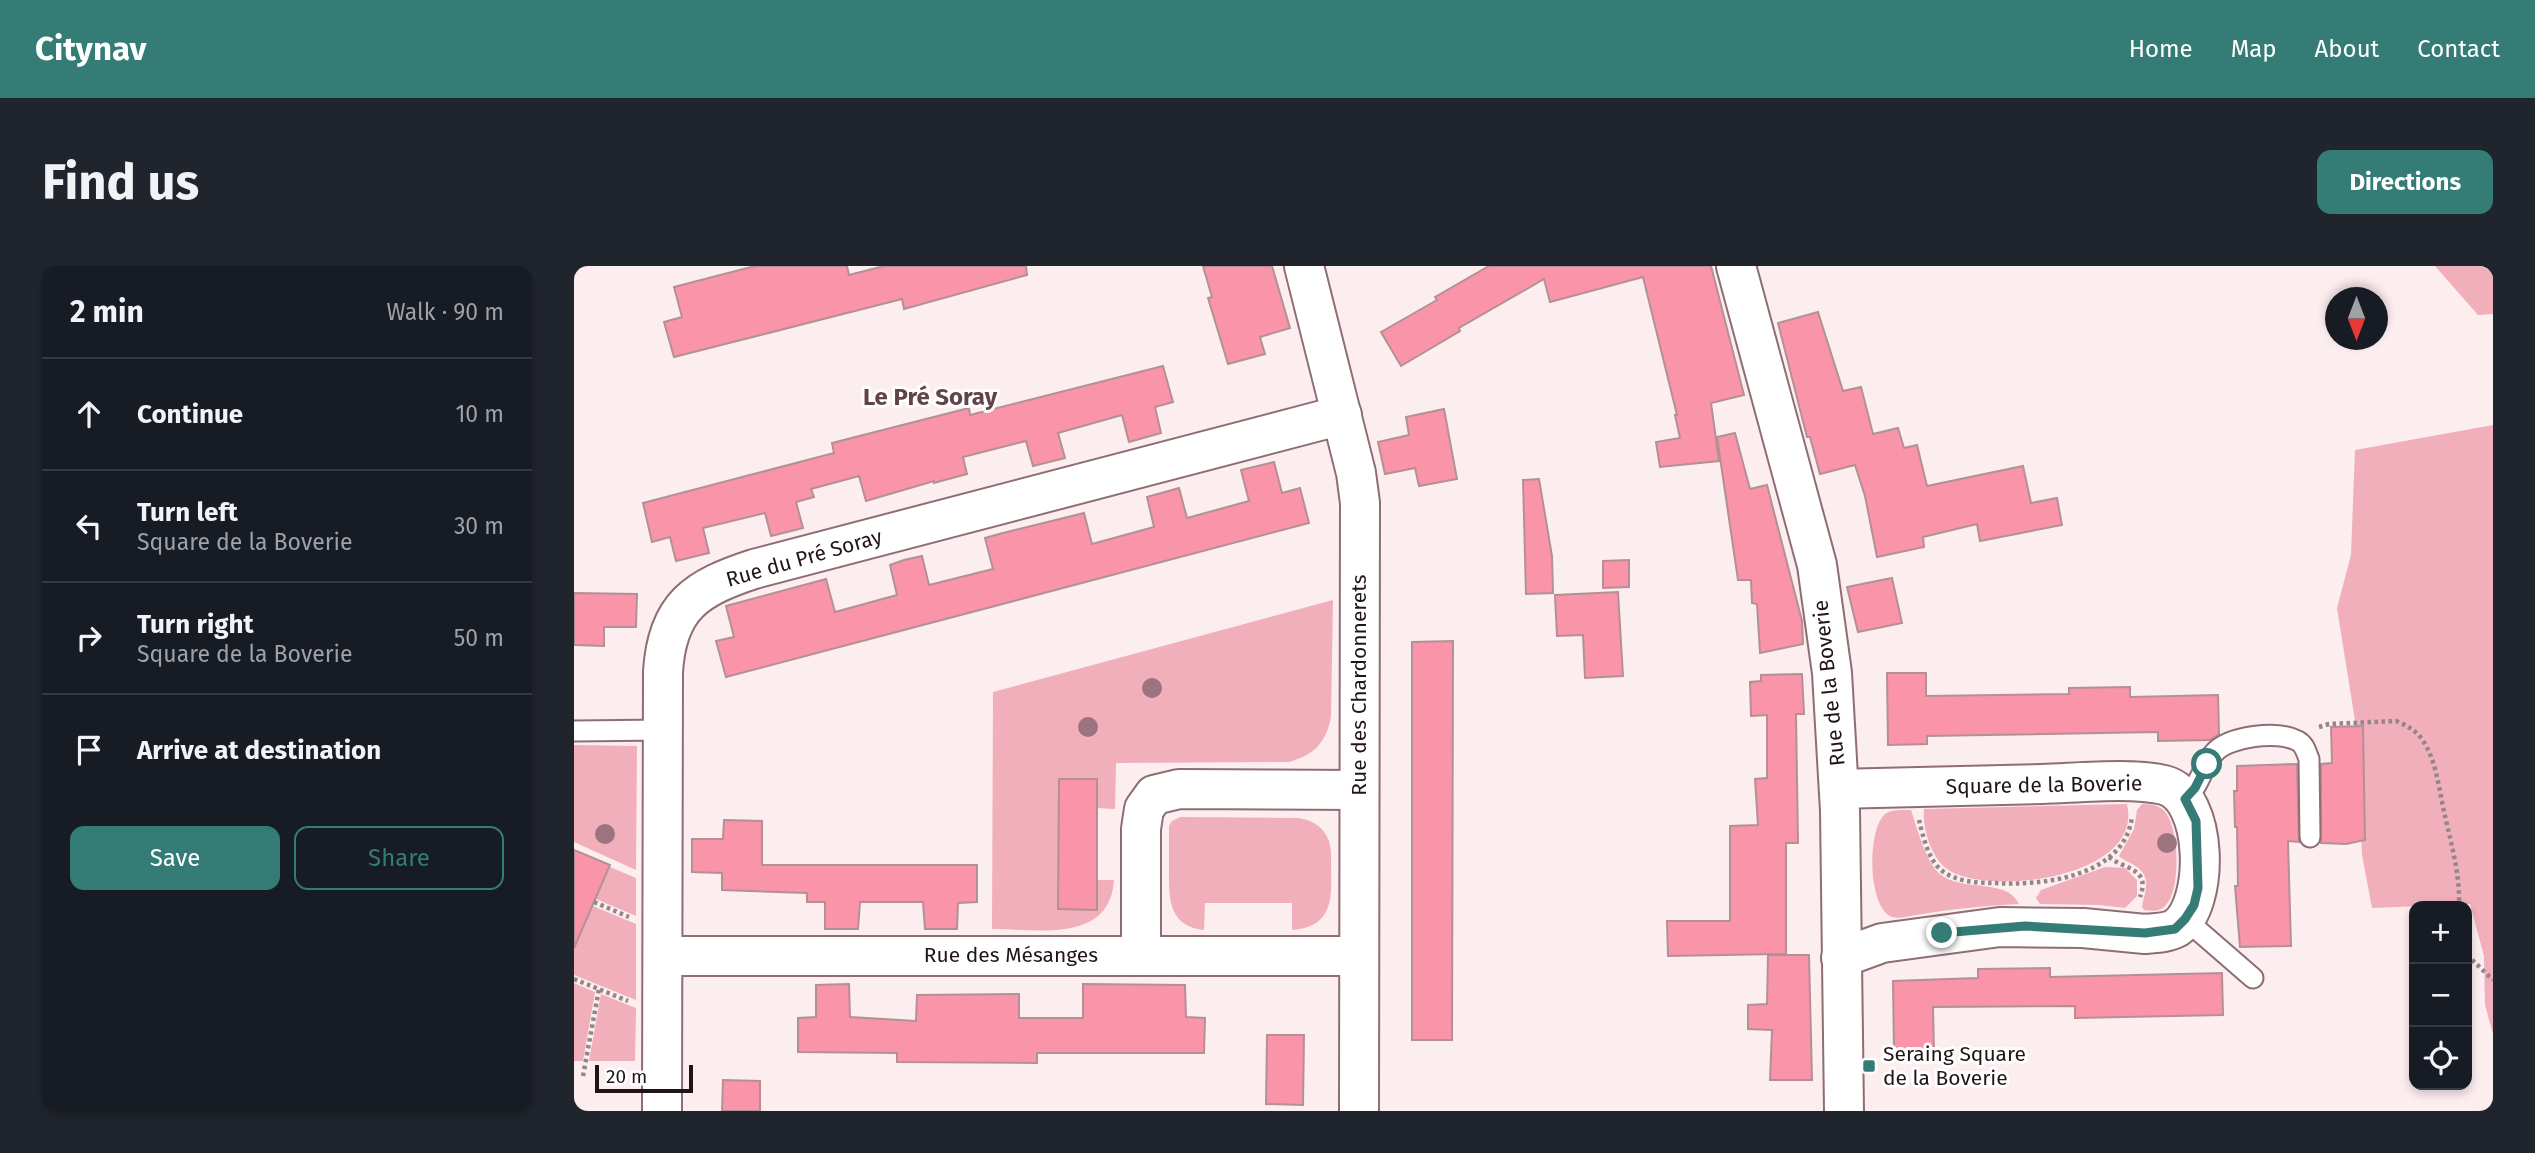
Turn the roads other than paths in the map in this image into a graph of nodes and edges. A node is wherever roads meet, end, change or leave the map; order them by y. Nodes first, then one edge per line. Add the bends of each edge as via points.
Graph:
1 (1304, 266) edge
2 (1736, 266) edge
3 (1342, 415) junction
4 (663, 730) junction
5 (574, 731) edge
6 (1840, 789) junction
7 (1359, 790) junction
8 (2185, 799) junction
9 (2310, 837) dead end
10 (2185, 919) junction
11 (1141, 955) junction
12 (663, 956) junction
13 (1359, 956) junction
14 (1841, 958) junction
15 (2253, 978) dead end
16 (662, 1111) edge
17 (1359, 1111) edge
18 (1844, 1111) edge

1 - 3 street, Rue des Chardonnerets
2 - 6 street, Rue de la Boverie via 1817,565 1832,673
3 - 4 street, Rue du Pré Soray via 725,578 687,603 673,625 664,648
3 - 7 street, Rue des Chardonnerets via 1360,503
4 - 5 lane
4 - 12 street, Rue du Pré Soray
6 - 8 street, Square de la Boverie via 2147,782 2166,785
6 - 14 street, Rue de la Boverie
7 - 11 street via 1179,789 1154,795 1144,809 1141,829
7 - 13 street, Rue des Chardonnerets
8 - 9 lane via 2222,746 2250,737 2297,740 2309,759
8 - 10 street via 2196,821 2198,888
10 - 14 street via 2175,929 2145,933 2025,926 1972,930 1882,943
10 - 15 lane
11 - 12 street, Rue des Mésanges
11 - 13 street, Rue des Mésanges
12 - 16 street, Rue du Pré Soray
13 - 17 street, Rue des Chardonnerets
14 - 18 street, Rue de la Boverie

